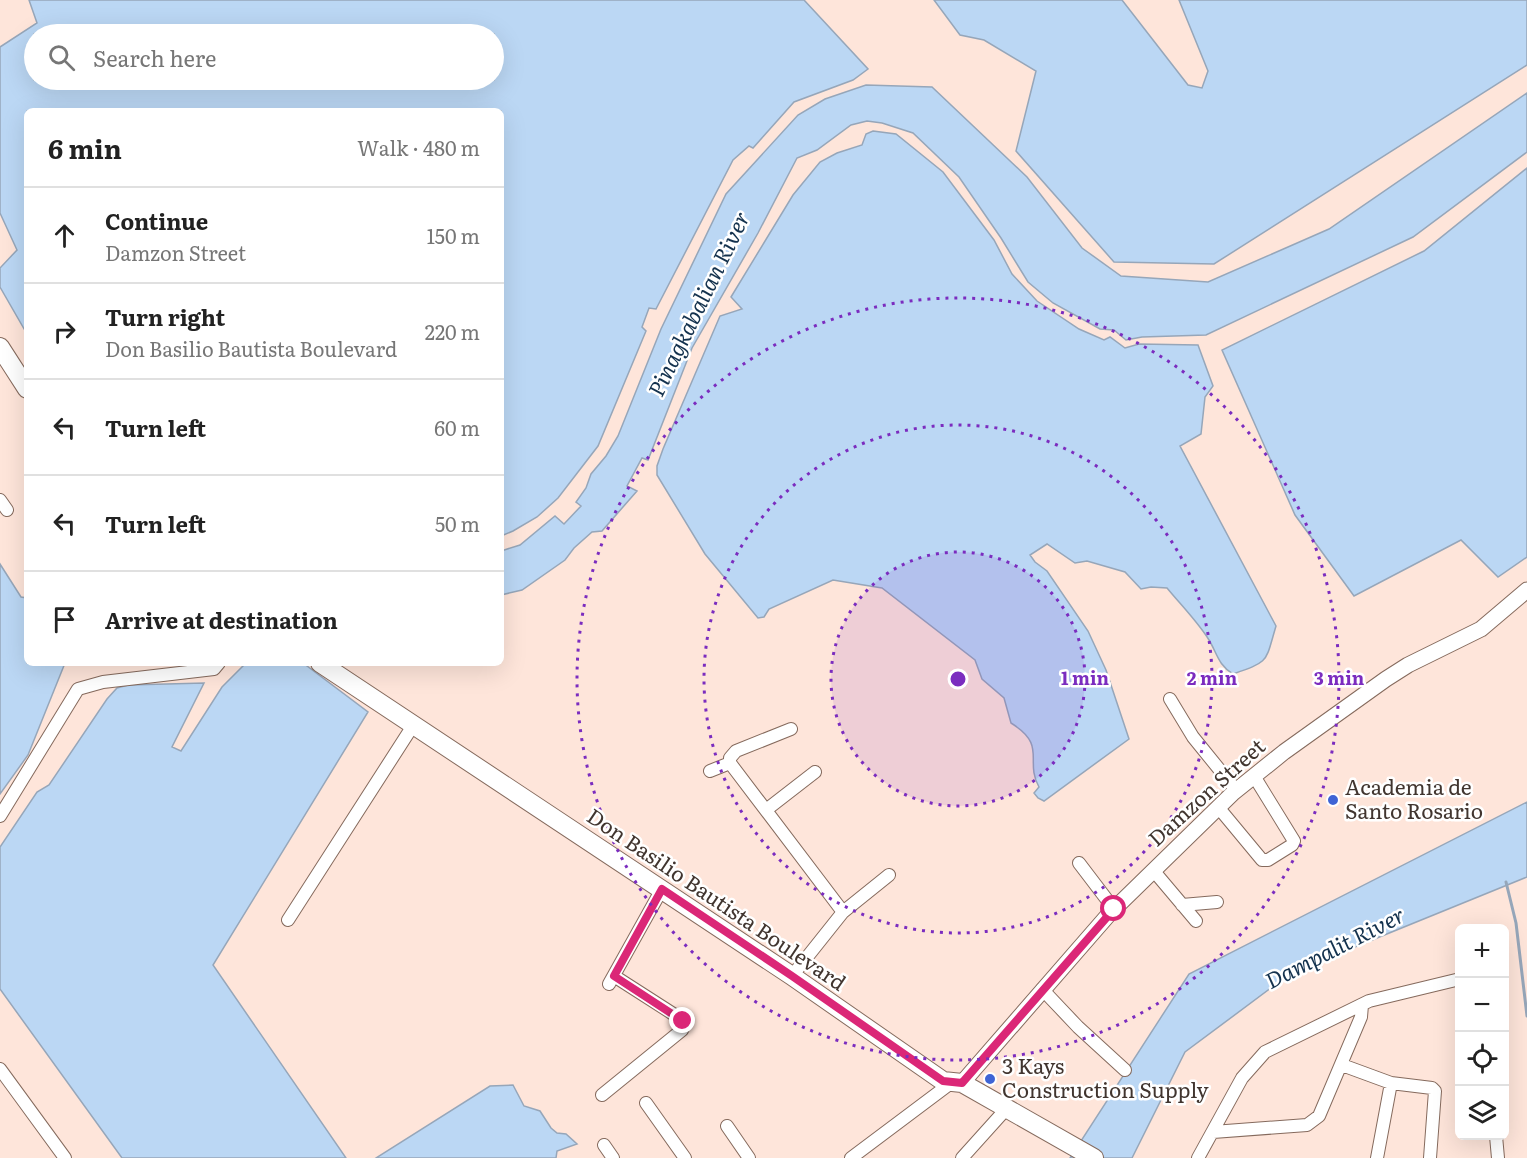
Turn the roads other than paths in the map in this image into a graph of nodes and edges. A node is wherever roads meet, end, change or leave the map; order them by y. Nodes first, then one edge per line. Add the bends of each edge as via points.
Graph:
1 (0, 347) edge
2 (24, 384) edge
3 (1527, 590) edge
4 (216, 666) edge
5 (325, 666) edge
6 (1170, 699) dead end
7 (414, 724) junction
8 (791, 729) dead end
9 (730, 763) junction
10 (710, 771) dead end
11 (815, 772) dead end
12 (1254, 776) junction
13 (1236, 790) junction
14 (1218, 807) junction
15 (766, 810) junction
16 (0, 816) edge
17 (1079, 863) dead end
18 (1153, 870) junction
19 (889, 875) dead end
20 (662, 889) junction
21 (1217, 902) dead end
22 (1182, 904) junction
23 (1114, 909) junction
24 (843, 912) junction
25 (288, 920) dead end
26 (1196, 921) dead end
27 (792, 976) junction
28 (1455, 980) edge
29 (1042, 989) junction
30 (1362, 1005) junction
31 (1341, 1065) junction
32 (0, 1069) edge
33 (1125, 1070) dead end
34 (956, 1083) junction
35 (1391, 1083) junction
36 (602, 1095) dead end
37 (646, 1103) dead end
38 (1007, 1108) junction
39 (727, 1126) dead end
40 (1213, 1132) junction
41 (1496, 1140) edge
42 (604, 1145) dead end
43 (65, 1158) edge
44 (613, 1158) edge
45 (685, 1158) edge
46 (749, 1158) edge
47 (851, 1158) edge
48 (962, 1158) edge
49 (1094, 1158) edge
50 (1198, 1158) edge
51 (1377, 1158) edge
52 (1430, 1158) edge
53 (1498, 1158) edge

1 - 2 main road
3 - 12 street, Damzon Street via 1481,629 1386,679
4 - 16 street via 78,689
5 - 7 main road, Don Basilio Bautista Boulevard
6 - 13 street via 1193,737
7 - 20 main road, Don Basilio Bautista Boulevard
7 - 25 street
8 - 9 street via 736,751
9 - 10 street
9 - 15 street
11 - 15 street
12 - 13 street, Damzon Street
12 - 14 street via 1294,841 1292,845 1262,860
13 - 14 street, Damzon Street
14 - 18 street, Damzon Street
15 - 24 street
17 - 23 street
18 - 22 street
18 - 23 street, Damzon Street
19 - 24 street
20 - 27 main road, Don Basilio Bautista Boulevard
20 - 36 street via 612,980 681,1019 684,1026
21 - 22 street
22 - 26 street
23 - 29 street, Damzon Street
24 - 27 street
27 - 34 main road, Don Basilio Bautista Boulevard via 943,1081
28 - 30 street
29 - 33 street
29 - 34 street, Damzon Street
30 - 31 street via 1361,1017
30 - 40 street via 1264,1052 1242,1078
31 - 35 street
31 - 40 street via 1319,1116 1307,1125
32 - 43 street
34 - 38 main road, Don Basilio Bautista Boulevard
34 - 47 street
35 - 51 street
35 - 52 street via 1435,1091
37 - 45 street
38 - 48 street
38 - 49 main road, Don Basilio Bautista Boulevard
39 - 46 street
40 - 50 street
41 - 53 street
42 - 44 street

